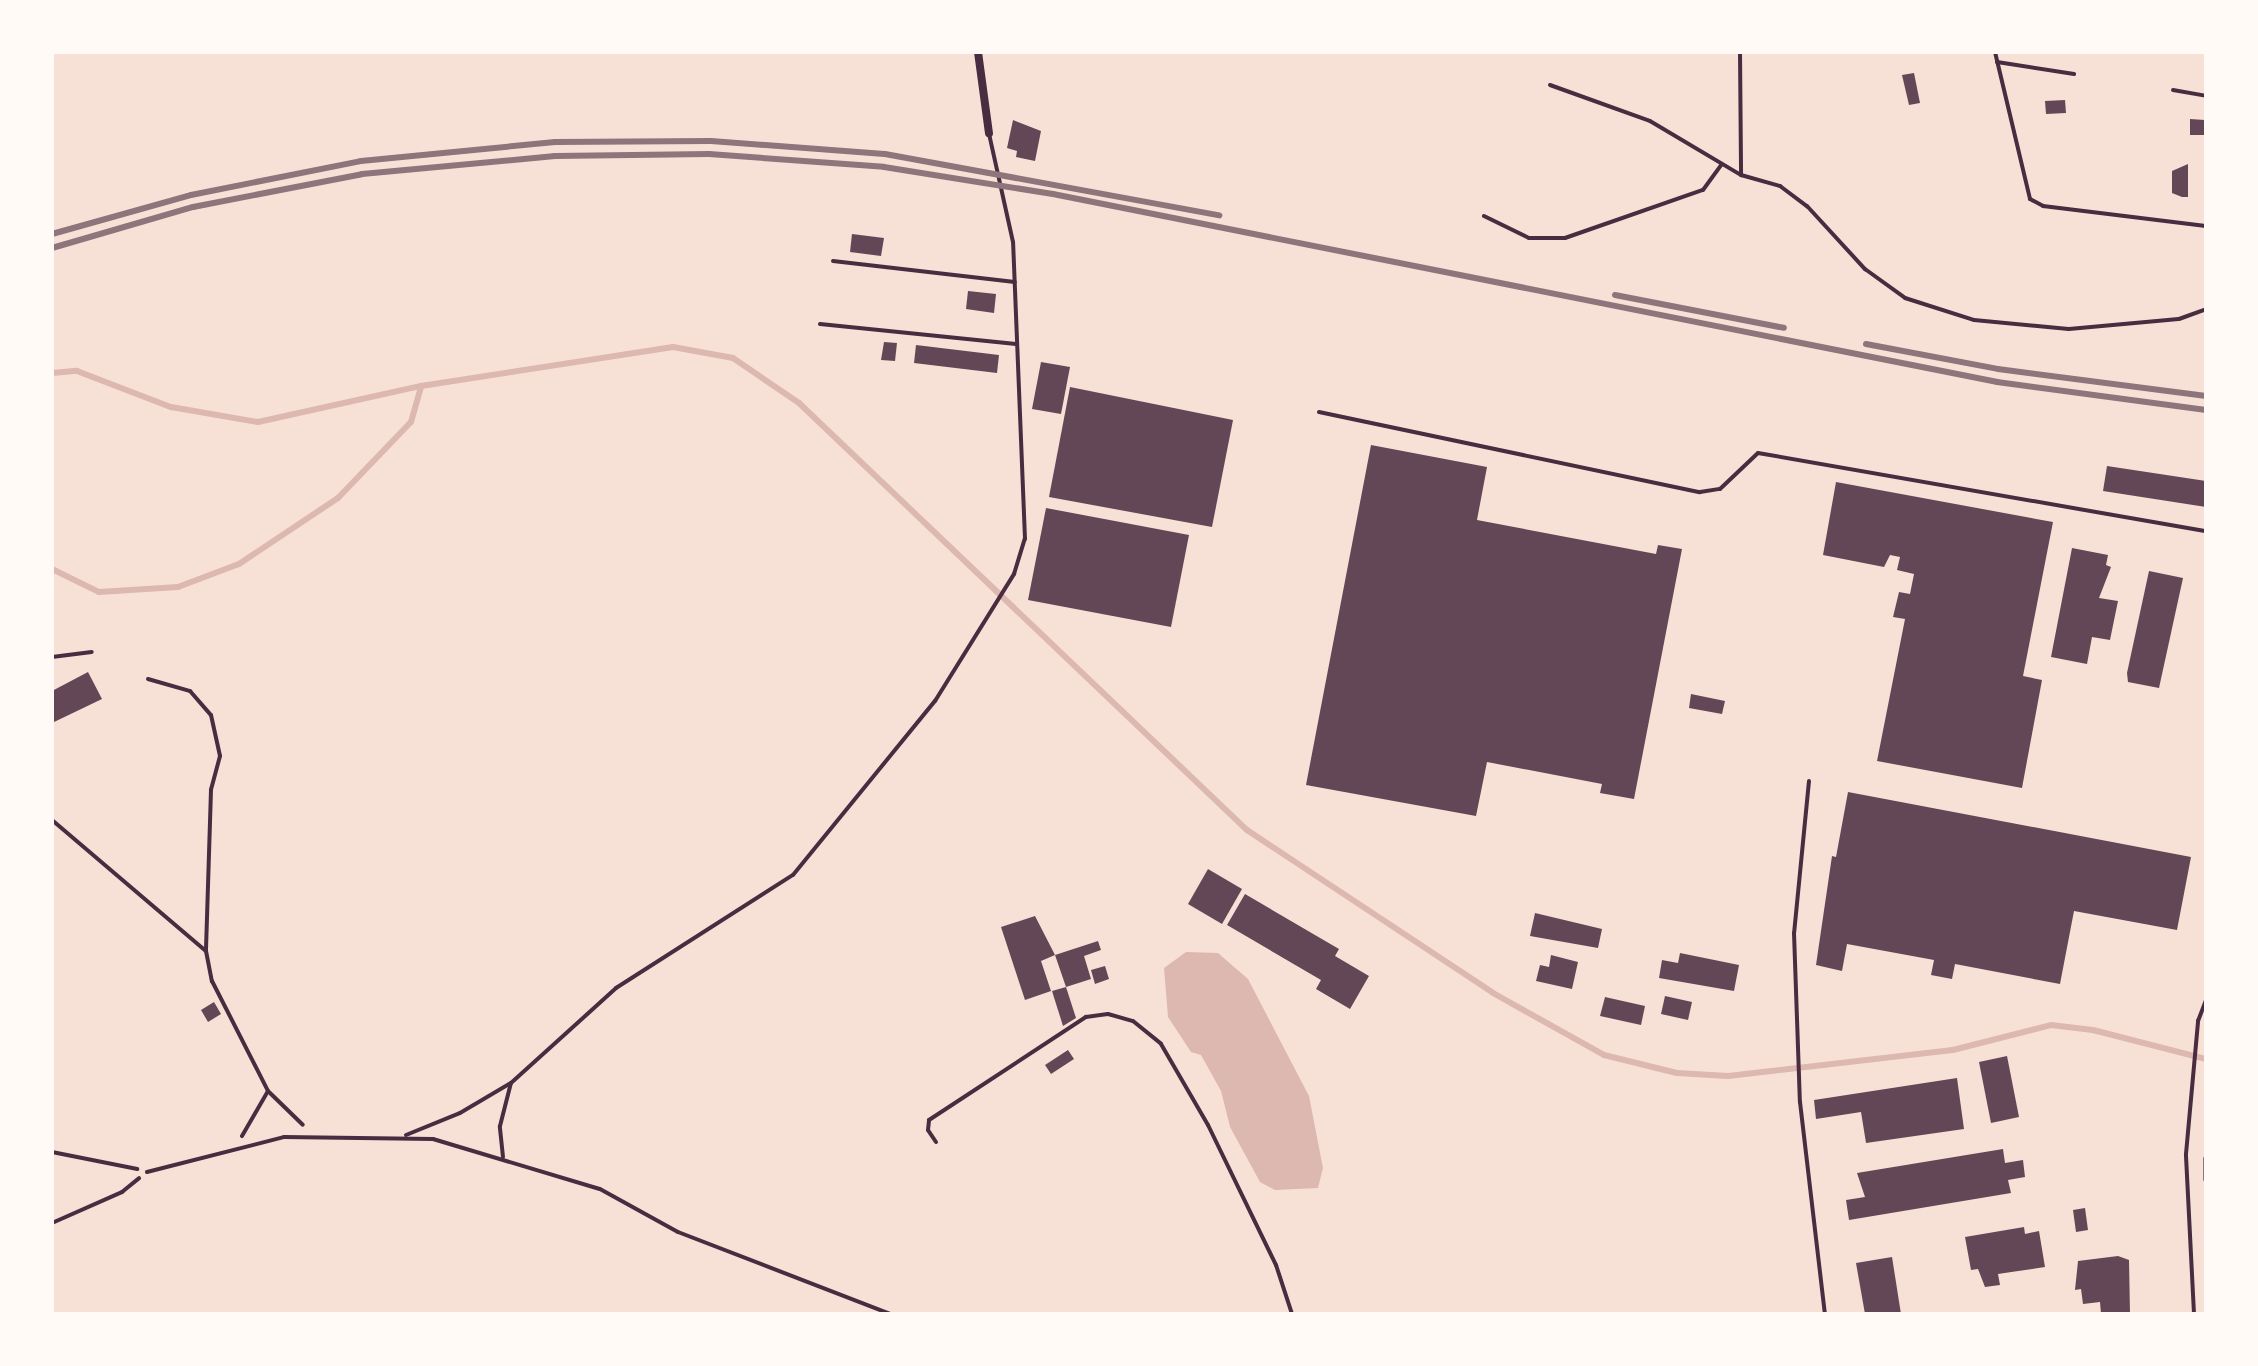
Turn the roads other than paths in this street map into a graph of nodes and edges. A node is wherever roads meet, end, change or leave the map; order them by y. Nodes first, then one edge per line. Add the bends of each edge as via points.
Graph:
1 (978, 52) edge
2 (989, 133) joint
3 (833, 261) dead end
4 (1015, 282) junction
5 (820, 324) dead end
6 (1017, 344) junction
7 (1319, 412) dead end
8 (2206, 531) edge
9 (92, 652) dead end
10 (52, 657) edge
11 (1809, 781) dead end
12 (511, 1083) junction
13 (403, 1136) junction
14 (503, 1157) junction
15 (147, 1172) road end
16 (891, 1314) edge
17 (1825, 1314) edge

1 - 2 street
2 - 4 lane via 1013,242
3 - 4 lane
4 - 6 lane
5 - 6 lane
6 - 12 lane via 1025,539 1014,574 925,713 793,875 616,988
7 - 8 lane via 1700,492 1720,489 1758,453
9 - 10 lane
11 - 17 lane via 1794,933 1800,1102
12 - 13 lane via 460,1113
12 - 14 lane via 500,1126
13 - 14 lane
13 - 15 lane via 313,1135 237,1145
14 - 16 lane via 600,1189 678,1232

